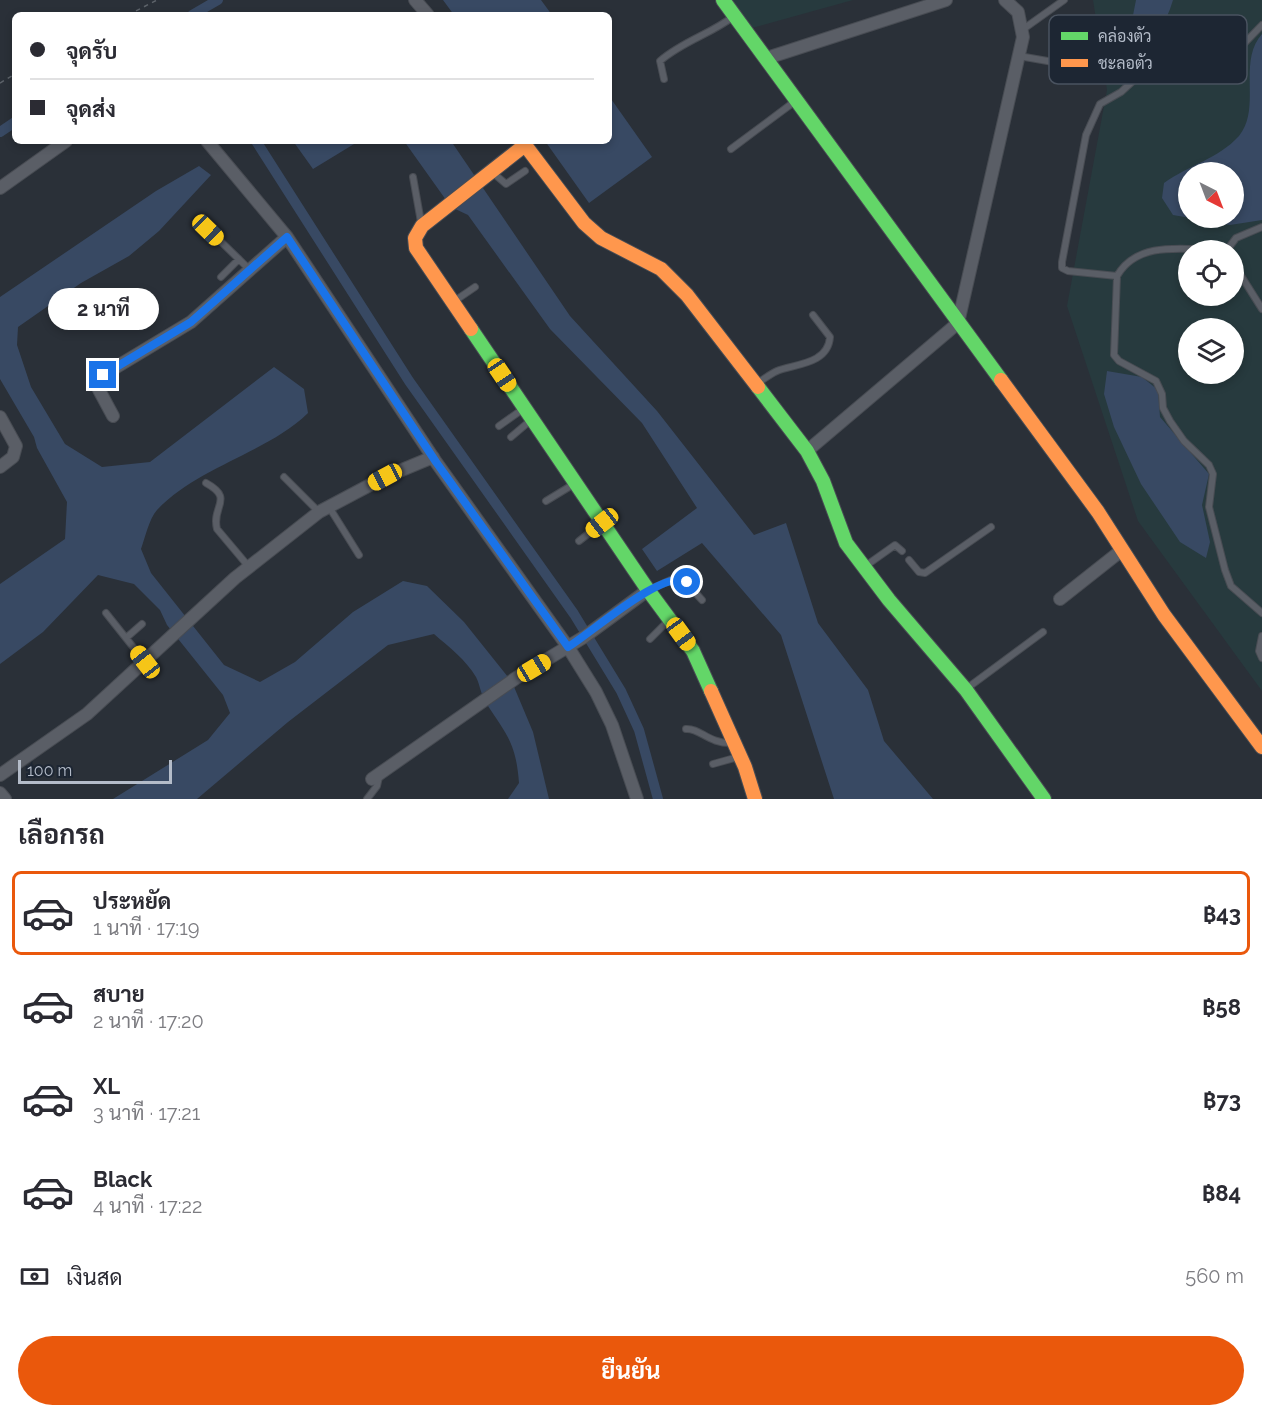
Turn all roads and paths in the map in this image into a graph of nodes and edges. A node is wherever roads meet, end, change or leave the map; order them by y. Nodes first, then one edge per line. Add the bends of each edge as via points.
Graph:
1 (157, 0) edge
2 (415, 0) edge
3 (723, 0) edge
4 (946, 0) edge
5 (1005, 0) edge
6 (1064, 0) edge
7 (134, 12) edge
8 (425, 12) edge
9 (735, 16) junction
10 (1262, 25) edge
11 (1022, 31) junction
12 (1247, 40) edge
13 (1019, 56) junction
14 (767, 58) junction
15 (1049, 61) edge
16 (663, 79) dead end
17 (1130, 84) edge
18 (797, 99) junction
19 (62, 144) edge
20 (210, 144) edge
21 (523, 144) edge
22 (525, 144) edge
23 (731, 149) dead end
24 (491, 171) junction
25 (525, 171) dead end
26 (412, 177) dead end
27 (0, 188) edge
28 (422, 226) junction
29 (1262, 227) edge
30 (208, 230) dead end
31 (287, 237) junction
32 (1234, 240) edge
33 (1178, 248) edge
34 (239, 259) junction
35 (250, 270) junction
36 (1117, 276) junction
37 (220, 277) dead end
38 (1244, 280) edge
39 (475, 287) dead end
40 (453, 302) junction
41 (1262, 309) edge
42 (813, 315) dead end
43 (957, 323) junction
44 (756, 384) junction
45 (528, 414) junction
46 (113, 416) dead end
47 (0, 417) edge
48 (499, 426) dead end
49 (511, 436) dead end
50 (807, 451) junction
51 (433, 458) junction
52 (0, 467) edge
53 (285, 477) dead end
54 (206, 483) dead end
55 (576, 483) junction
56 (546, 501) dead end
57 (324, 510) junction
58 (602, 523) junction
59 (991, 527) dead end
60 (579, 541) dead end
61 (1122, 550) junction
62 (902, 551) dead end
63 (359, 555) dead end
64 (909, 560) dead end
65 (249, 567) junction
66 (864, 567) junction
67 (648, 590) junction
68 (1060, 599) dead end
69 (702, 600) dead end
70 (106, 613) dead end
71 (1262, 613) edge
72 (670, 620) junction
73 (142, 624) dead end
74 (1043, 632) dead end
75 (1262, 636) edge
76 (126, 638) junction
77 (650, 639) dead end
78 (568, 647) junction
79 (1262, 658) edge
80 (145, 662) junction
81 (966, 690) junction
82 (686, 729) dead end
83 (735, 742) junction
84 (1262, 747) edge
85 (741, 756) junction
86 (713, 764) dead end
87 (0, 775) edge
88 (375, 776) joint
89 (0, 793) edge
90 (5, 799) edge
91 (367, 799) edge
92 (637, 799) edge
93 (755, 799) edge
94 (1044, 799) edge

1 - 7 path
2 - 8 street
3 - 9 street
4 - 14 street
5 - 11 street via 1018,12
6 - 11 lane
9 - 14 street
9 - 16 lane via 660,61
10 - 12 lane
11 - 13 street
13 - 15 lane
13 - 43 street
14 - 18 street
17 - 36 lane via 1100,104 1086,135 1062,262 1062,268 1068,271
18 - 23 lane
18 - 43 street
19 - 27 street
20 - 31 street
21 - 24 street
22 - 44 street via 601,238 661,269 687,295
24 - 25 lane via 506,184
24 - 28 street
26 - 28 lane
28 - 40 street via 415,238 416,248
29 - 32 lane
30 - 34 lane
31 - 35 street
31 - 51 street
33 - 36 lane via 1138,255
34 - 35 lane
34 - 37 lane
35 - 46 street via 191,322 103,375 98,381 99,390
36 - 71 lane via 1114,355 1156,381 1170,421 1209,465 1213,474 1209,507 1225,570 1231,586
38 - 41 lane
39 - 40 lane
40 - 45 street
42 - 44 lane via 830,337 826,349 802,366 776,371
43 - 50 street
43 - 61 street
44 - 50 street
45 - 48 lane
45 - 49 lane
45 - 55 street
47 - 52 street via 16,446 13,457
50 - 66 street via 823,481 846,543
51 - 57 street via 385,477
51 - 78 street
53 - 57 lane
54 - 65 lane via 218,489 221,496 217,529
55 - 56 lane
55 - 58 street
57 - 63 lane
57 - 65 street
58 - 60 lane
58 - 67 street
59 - 64 lane via 925,573 919,572
61 - 68 street
61 - 84 street via 1164,615
62 - 66 lane via 895,545
65 - 80 street
66 - 81 street
67 - 69 lane via 683,579
67 - 72 street
67 - 78 street
70 - 76 lane
72 - 77 lane
72 - 83 street via 704,670
73 - 76 lane
74 - 81 lane
75 - 79 lane
76 - 80 lane
78 - 88 street via 516,678
78 - 92 street via 612,725
80 - 87 street via 87,714
81 - 94 street
82 - 83 lane via 719,743
83 - 85 street
85 - 86 lane
85 - 93 street
88 - 91 lane via 377,786
89 - 90 street

